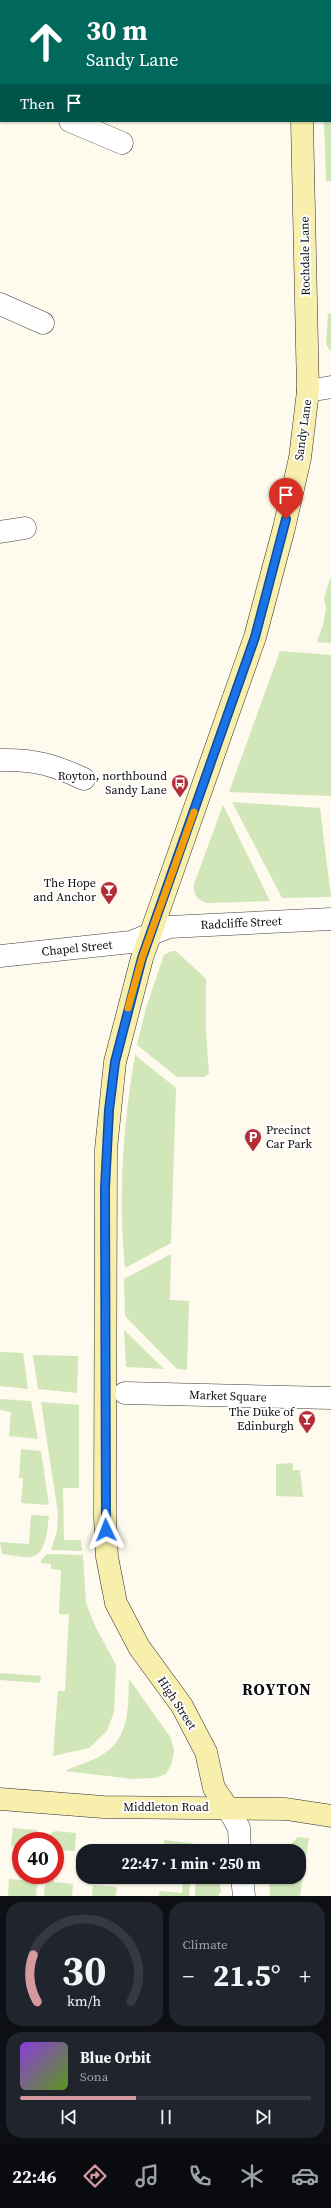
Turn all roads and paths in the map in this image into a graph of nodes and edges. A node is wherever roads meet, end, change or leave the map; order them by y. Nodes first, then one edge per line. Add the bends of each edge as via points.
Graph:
1 (72, 122) edge
2 (302, 122) edge
3 (122, 143) dead end
4 (0, 304) edge
5 (44, 323) dead end
6 (331, 387) edge
7 (308, 391) junction
8 (25, 528) dead end
9 (0, 532) edge
10 (0, 760) edge
11 (84, 779) dead end
12 (331, 919) edge
13 (152, 932) junction
14 (0, 956) edge
15 (126, 1393) dead end
16 (331, 1398) edge
17 (105, 1400) joint
18 (0, 1799) edge
19 (227, 1807) junction
20 (331, 1816) edge
21 (240, 1844) edge
22 (243, 1884) edge
23 (244, 1896) edge

1 - 3 street
2 - 7 street, Rochdale Lane
4 - 5 street
6 - 7 street
7 - 13 street, Sandy Lane via 300,458 255,637
8 - 9 street
10 - 11 street via 26,759 52,764
12 - 13 street, Radcliffe Street via 175,927
13 - 14 street, Chapel Street via 131,942
13 - 17 street, Sandy Lane via 127,1010 115,1062 109,1110 105,1188
15 - 16 street, Market Square
17 - 19 street, High Street via 107,1557 116,1603 139,1647 182,1706 206,1752 214,1788
18 - 19 street, Middleton Road via 103,1807
19 - 20 street, Middleton Road via 286,1809
19 - 21 street via 239,1828
22 - 23 street

